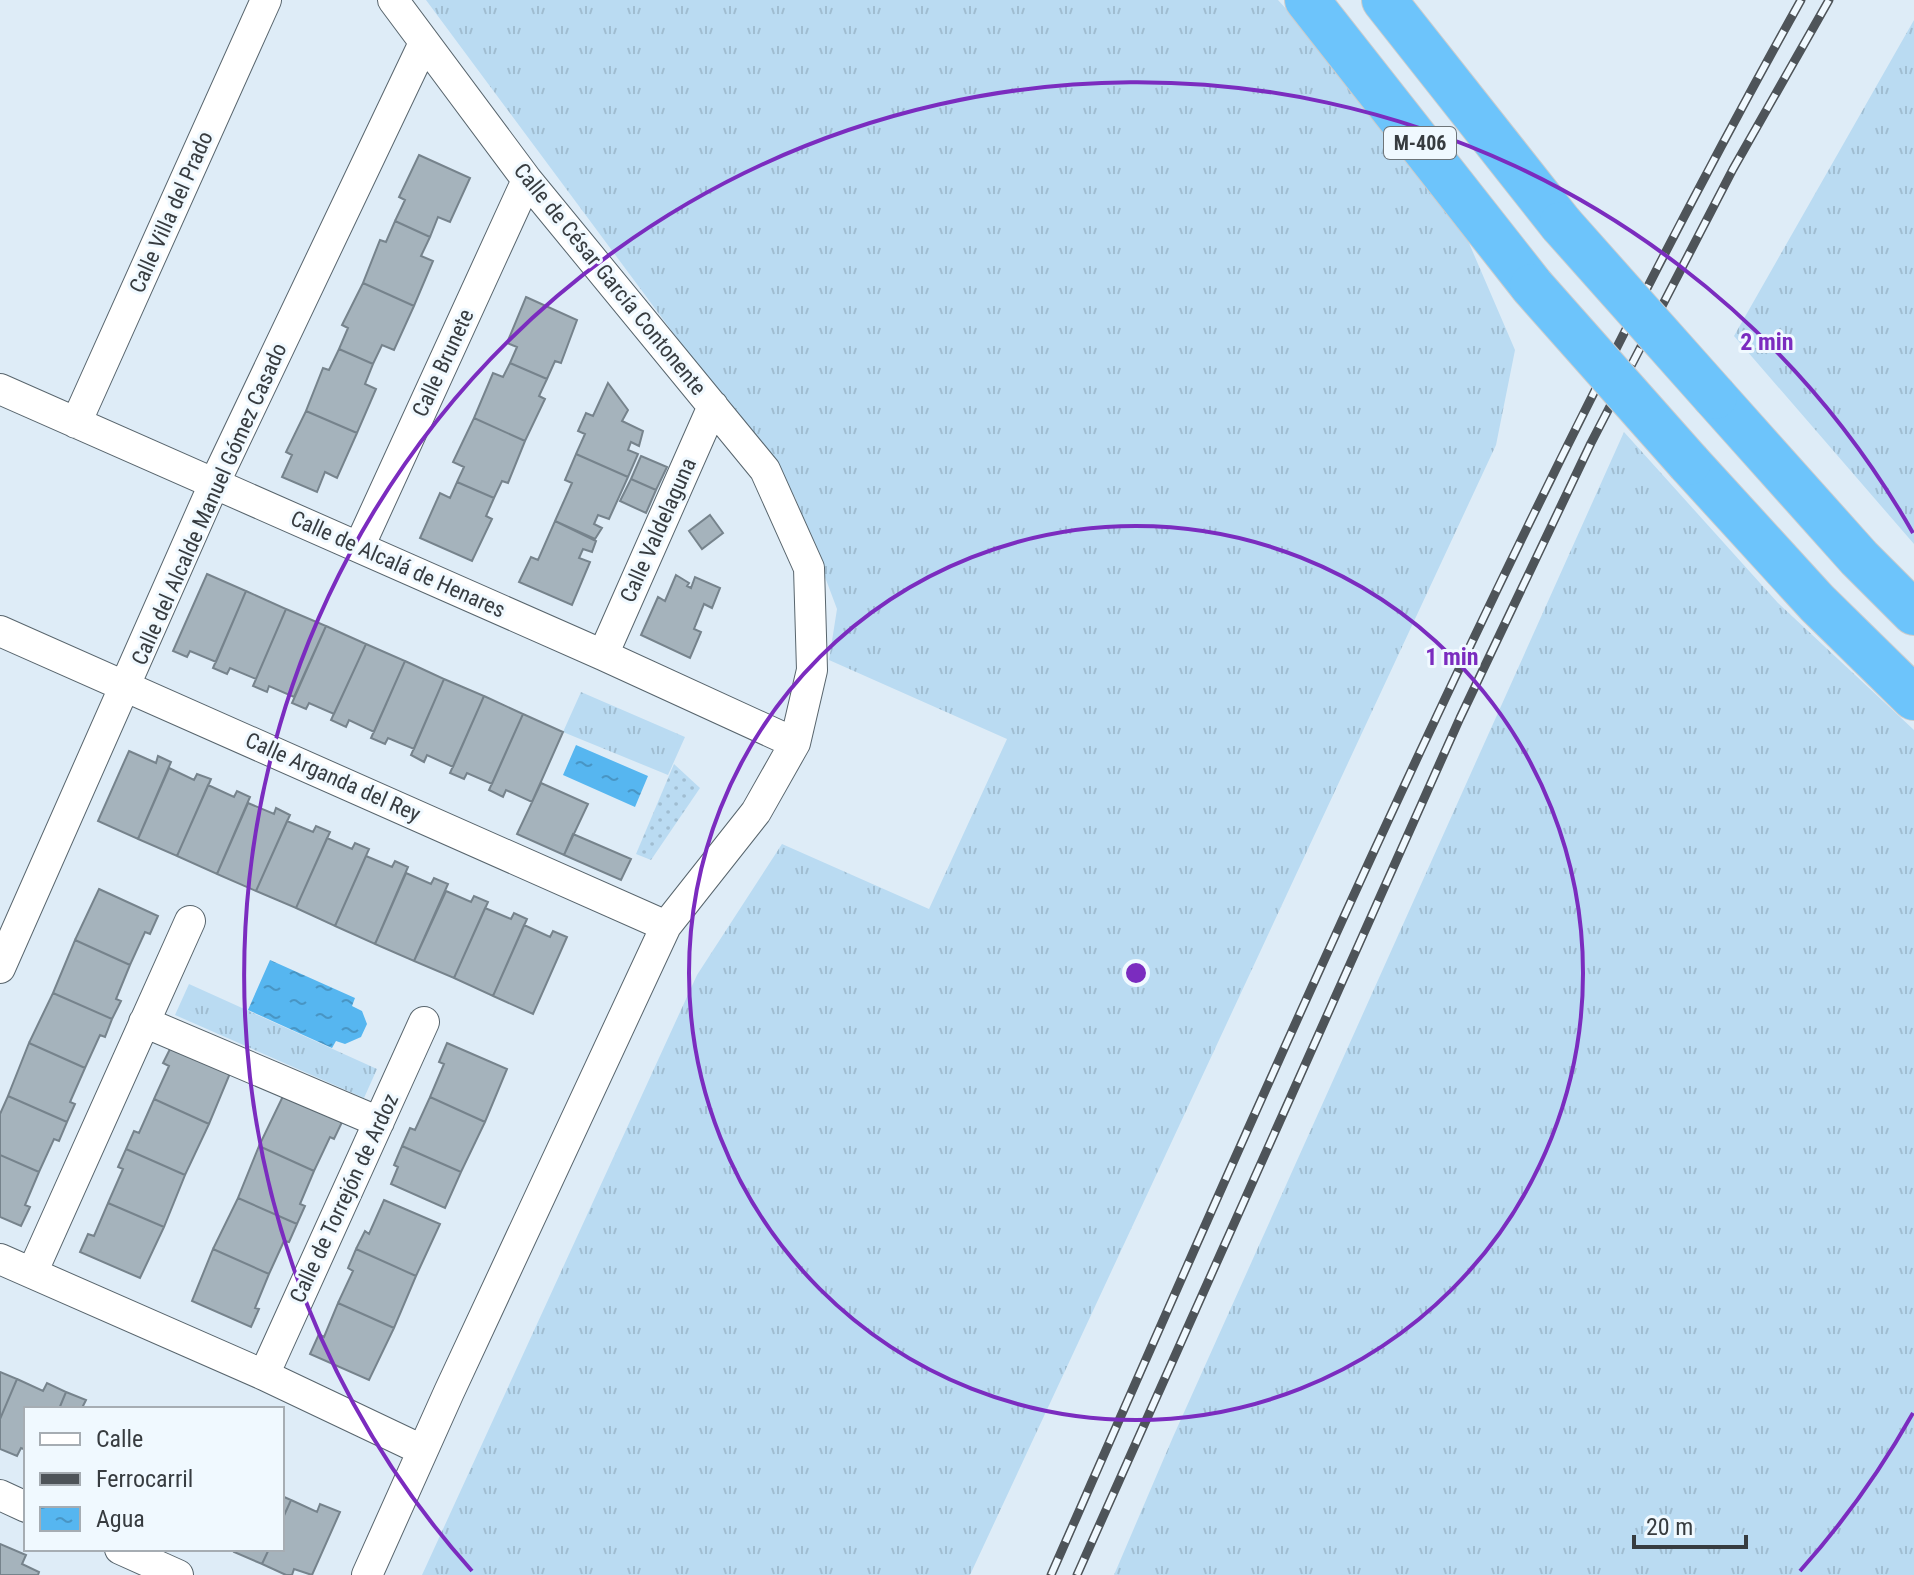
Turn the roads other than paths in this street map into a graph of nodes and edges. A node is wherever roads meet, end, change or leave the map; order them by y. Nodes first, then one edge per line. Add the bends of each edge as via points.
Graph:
1 (266, 0) edge
2 (393, 0) edge
3 (1307, 0) edge
4 (1384, 0) edge
5 (424, 43) junction
6 (527, 180) junction
7 (0, 389) edge
8 (713, 406) junction
9 (76, 423) junction
10 (214, 484) junction
11 (359, 547) junction
12 (1914, 613) edge
13 (0, 631) edge
14 (603, 655) junction
15 (127, 686) junction
16 (1914, 698) edge
17 (795, 743) junction
18 (190, 921) dead end
19 (666, 926) junction
20 (0, 968) edge
21 (144, 1022) junction
22 (424, 1022) dead end
23 (379, 1122) junction
24 (0, 1259) edge
25 (32, 1273) junction
26 (264, 1375) junction
27 (422, 1450) junction
28 (0, 1495) edge
29 (24, 1506) edge
30 (124, 1551) edge
31 (178, 1575) edge
32 (367, 1575) edge

1 - 9 street, Calle Villa del Prado
2 - 5 street, Calle de César García Contonente
3 - 16 highway, M-406, bridge via 1532,286 1817,603
4 - 12 highway, M-406, bridge via 1561,224
5 - 6 street, Calle de César García Contonente
5 - 10 street, Calle del Alcalde Manuel Gómez Casado
6 - 8 street, Calle de César García Contonente
6 - 11 street, Calle Brunete
7 - 9 street, Calle de Alcalá de Henares
8 - 14 street, Calle Valdelaguna
8 - 17 street, Calle de César García Contonente via 765,470 809,568 812,670
9 - 10 street, Calle de Alcalá de Henares
10 - 11 street, Calle de Alcalá de Henares
10 - 15 street, Calle del Alcalde Manuel Gómez Casado
11 - 14 street, Calle de Alcalá de Henares
13 - 15 street, Calle Arganda del Rey
14 - 17 street, Calle de Alcalá de Henares
15 - 19 street, Calle Arganda del Rey
15 - 20 street, Calle del Alcalde Manuel Gómez Casado
17 - 19 street via 756,812
18 - 21 street
19 - 27 street
21 - 23 street
21 - 25 street
22 - 23 street, Calle de Torrejón de Ardoz
23 - 26 street, Calle de Torrejón de Ardoz
24 - 25 street
25 - 26 street
26 - 27 street
27 - 32 street
28 - 29 street
30 - 31 street

